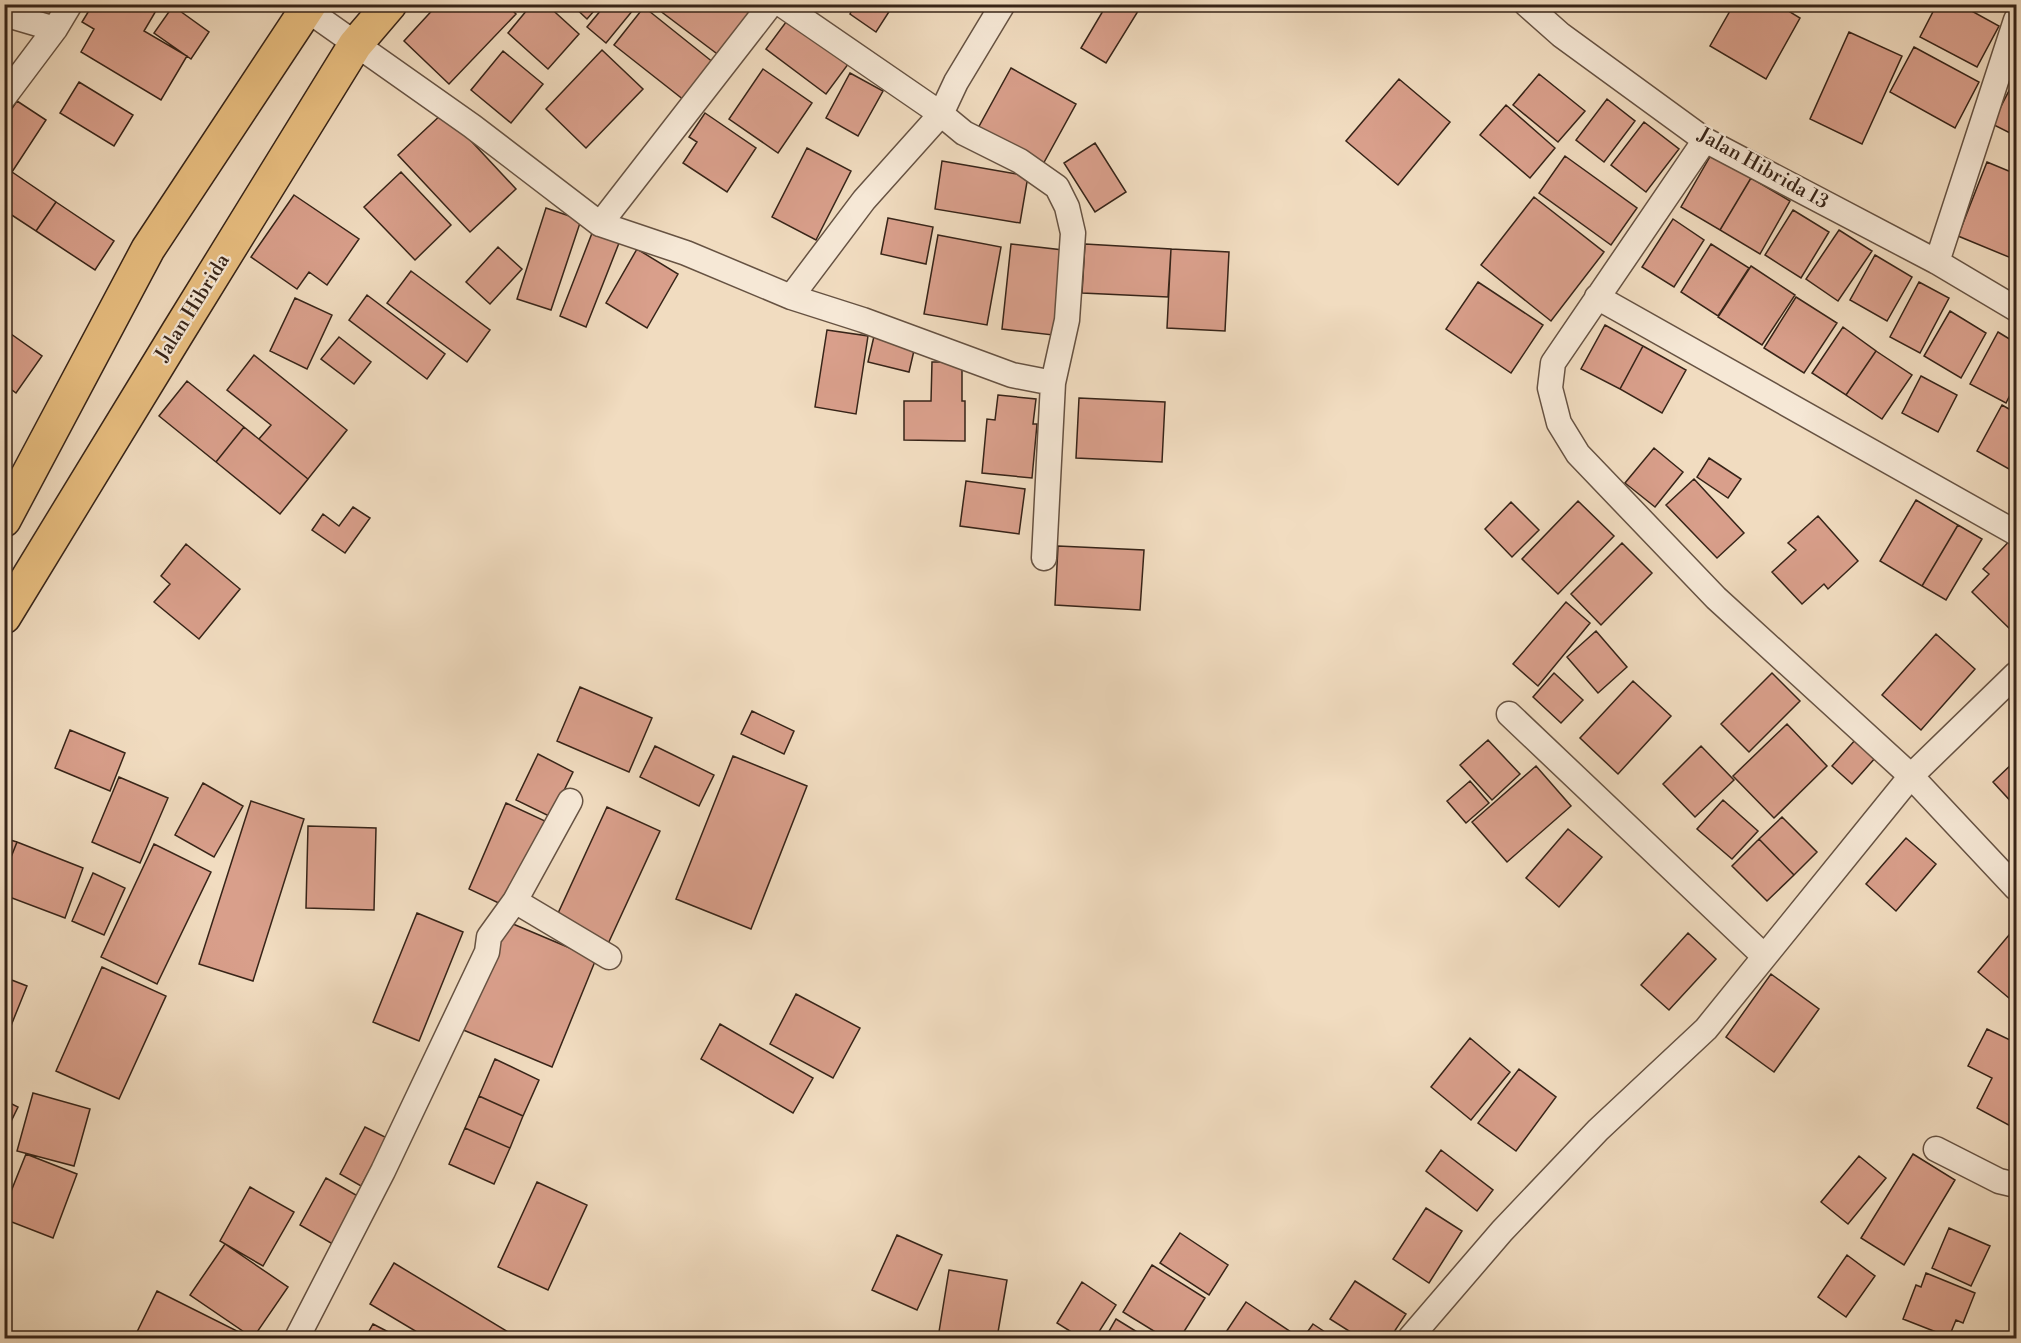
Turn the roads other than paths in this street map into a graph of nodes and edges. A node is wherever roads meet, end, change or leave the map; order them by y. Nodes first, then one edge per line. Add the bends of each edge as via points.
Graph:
1 (70, 4) edge
2 (390, 4) edge
3 (771, 4) edge
4 (781, 4) edge
5 (1003, 4) edge
6 (1526, 4) edge
7 (305, 6) edge
8 (4, 14) edge
9 (2016, 20) edge
10 (55, 29) junction
11 (355, 45) junction
12 (4, 97) edge
13 (941, 114) junction
14 (1705, 140) junction
15 (600, 224) junction
16 (1936, 262) junction
17 (791, 297) junction
18 (1597, 297) junction
19 (2016, 309) edge
20 (1053, 383) junction
21 (4, 520) edge
22 (2016, 533) edge
23 (1044, 558) dead end
24 (4, 617) edge
25 (2016, 674) edge
26 (1509, 714) dead end
27 (1911, 776) junction
28 (570, 801) dead end
29 (2016, 888) edge
30 (515, 902) junction
31 (609, 957) dead end
32 (1764, 957) junction
33 (1936, 1149) dead end
34 (2016, 1185) edge
35 (297, 1338) edge
36 (1410, 1338) edge

1 - 10 street
2 - 11 main road, Jalan Hibrida
3 - 15 street
4 - 13 street
5 - 13 street
6 - 14 street, Jalan Hibrida 13 via 1561,35
7 - 11 street
7 - 21 main road via 148,249
8 - 10 street
9 - 16 street
10 - 12 street
11 - 15 street via 472,126
11 - 24 main road, Jalan Hibrida
13 - 17 street via 864,200
13 - 20 street via 964,133 1020,161 1057,187 1067,207 1073,233 1067,320
14 - 16 street, Jalan Hibrida 13
14 - 18 street
15 - 17 street via 686,253
16 - 19 street, Jalan Hibrida 13
17 - 20 street via 1012,375
18 - 22 street
18 - 27 street via 1553,363 1550,388 1559,423 1578,454 1716,598
20 - 23 street
25 - 27 street
26 - 32 street
27 - 29 street
27 - 32 street
28 - 30 street
30 - 31 street
30 - 35 street via 489,937 487,952 383,1172
32 - 36 street via 1706,1029 1598,1130 1502,1231
33 - 34 street via 1999,1181

